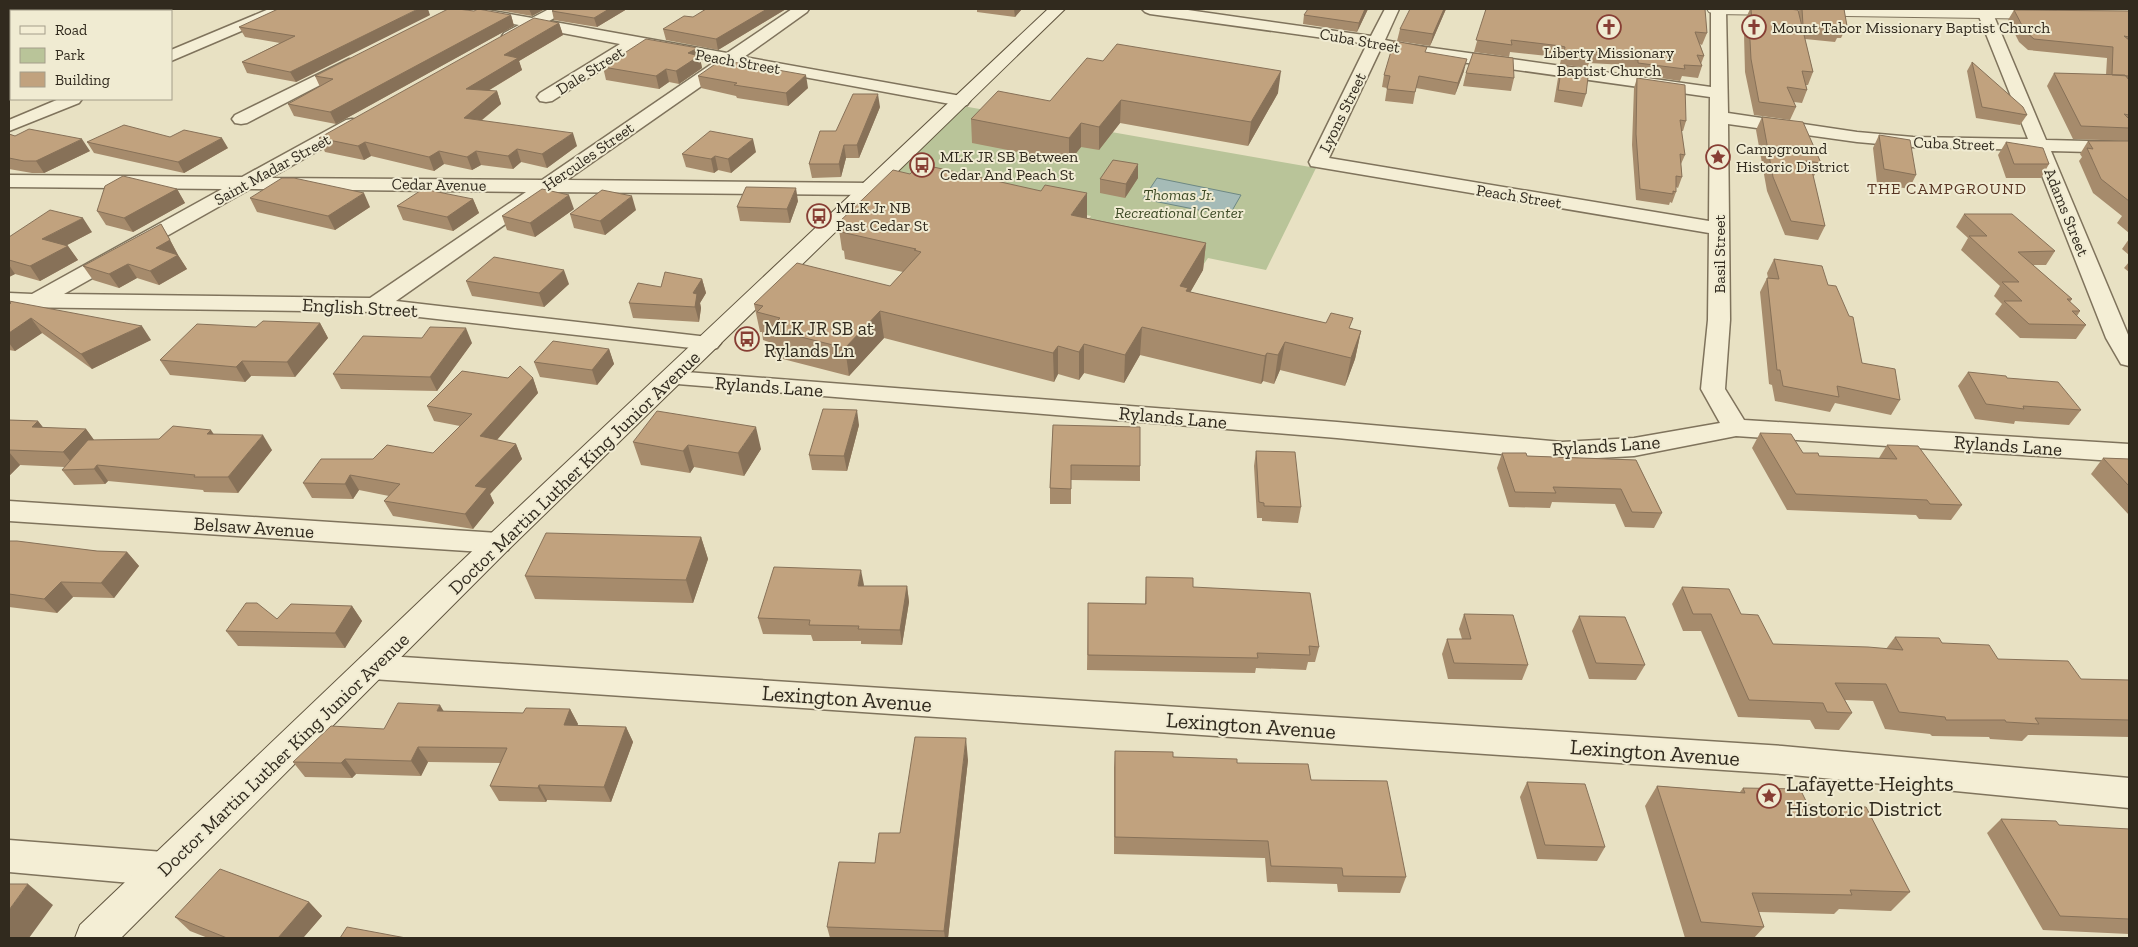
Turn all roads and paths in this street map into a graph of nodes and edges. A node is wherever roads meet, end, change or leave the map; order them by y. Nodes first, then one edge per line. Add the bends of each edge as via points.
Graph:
1 (281, 9) edge
2 (457, 9) edge
3 (560, 9) edge
4 (802, 9) edge
5 (1057, 9) edge
6 (1150, 9) edge
7 (1392, 9) edge
8 (1715, 9) edge
9 (1719, 9) edge
10 (1985, 11) edge
11 (2062, 14) edge
12 (439, 18) edge
13 (534, 23) junction
14 (634, 42) junction
15 (1376, 42) junction
16 (491, 47) edge
17 (172, 56) edge
18 (362, 57) edge
19 (728, 60) junction
20 (1719, 93) junction
21 (546, 97) dead end
22 (71, 100) edge
23 (961, 101) junction
24 (16, 107) dead end
25 (40, 113) junction
26 (369, 114) edge
27 (1719, 117) junction
28 (241, 119) dead end
29 (9, 126) edge
30 (2040, 145) junction
31 (2129, 147) edge
32 (1318, 162) joint
33 (9, 181) edge
34 (248, 182) junction
35 (546, 185) junction
36 (870, 189) junction
37 (1720, 229) junction
38 (9, 300) edge
39 (37, 300) junction
40 (376, 305) junction
41 (710, 343) junction
42 (2129, 359) edge
43 (673, 378) junction
44 (1736, 428) junction
45 (2129, 453) edge
46 (9, 511) edge
47 (498, 543) junction
48 (372, 667) junction
49 (2129, 793) edge
50 (9, 856) edge
51 (164, 869) junction
52 (94, 938) edge

1 - 17 street
2 - 12 street
2 - 13 street, Peach Street
3 - 13 street
4 - 19 street, Hercules Street
5 - 23 main road, Doctor Martin Luther King Junior Avenue
6 - 15 street, Cuba Street
7 - 15 street, Lyons Street
8 - 9 main road
9 - 10 main road
9 - 20 street, Basil Street
10 - 11 main road
10 - 30 street, Adams Street
13 - 14 street, Peach Street
13 - 16 street
14 - 19 street, Peach Street
14 - 21 street, Dale Street
15 - 20 street, Cuba Street via 1404,49
15 - 32 street, Lyons Street
18 - 28 street
19 - 23 street, Peach Street
19 - 35 street, Hercules Street
20 - 27 street, Basil Street
22 - 25 street
23 - 36 main road, Doctor Martin Luther King Junior Avenue
24 - 25 street
25 - 29 street
26 - 34 street, Saint Madar Street
27 - 30 street, Cuba Street via 1913,142
27 - 37 street, Basil Street
30 - 31 street, Cuba Street
30 - 42 street, Adams Street
32 - 37 street, Peach Street
33 - 34 street, Cedar Avenue
34 - 35 street, Cedar Avenue
34 - 39 street, Saint Madar Street
35 - 36 street, Cedar Avenue
35 - 40 street, Hercules Street
36 - 41 main road, Doctor Martin Luther King Junior Avenue
37 - 44 street, Basil Street via 1714,389
38 - 39 street, English Street
39 - 40 street, English Street
40 - 41 street, English Street
41 - 43 main road, Doctor Martin Luther King Junior Avenue
43 - 44 street, Rylands Lane via 1338,430 1562,451 1634,447
43 - 47 main road, Doctor Martin Luther King Junior Avenue
44 - 45 street, Rylands Lane
46 - 47 street, Belsaw Avenue
47 - 48 main road, Doctor Martin Luther King Junior Avenue
48 - 49 street, Lexington Avenue via 1772,760
48 - 51 main road, Doctor Martin Luther King Junior Avenue
50 - 51 street
51 - 52 main road, Doctor Martin Luther King Junior Avenue

